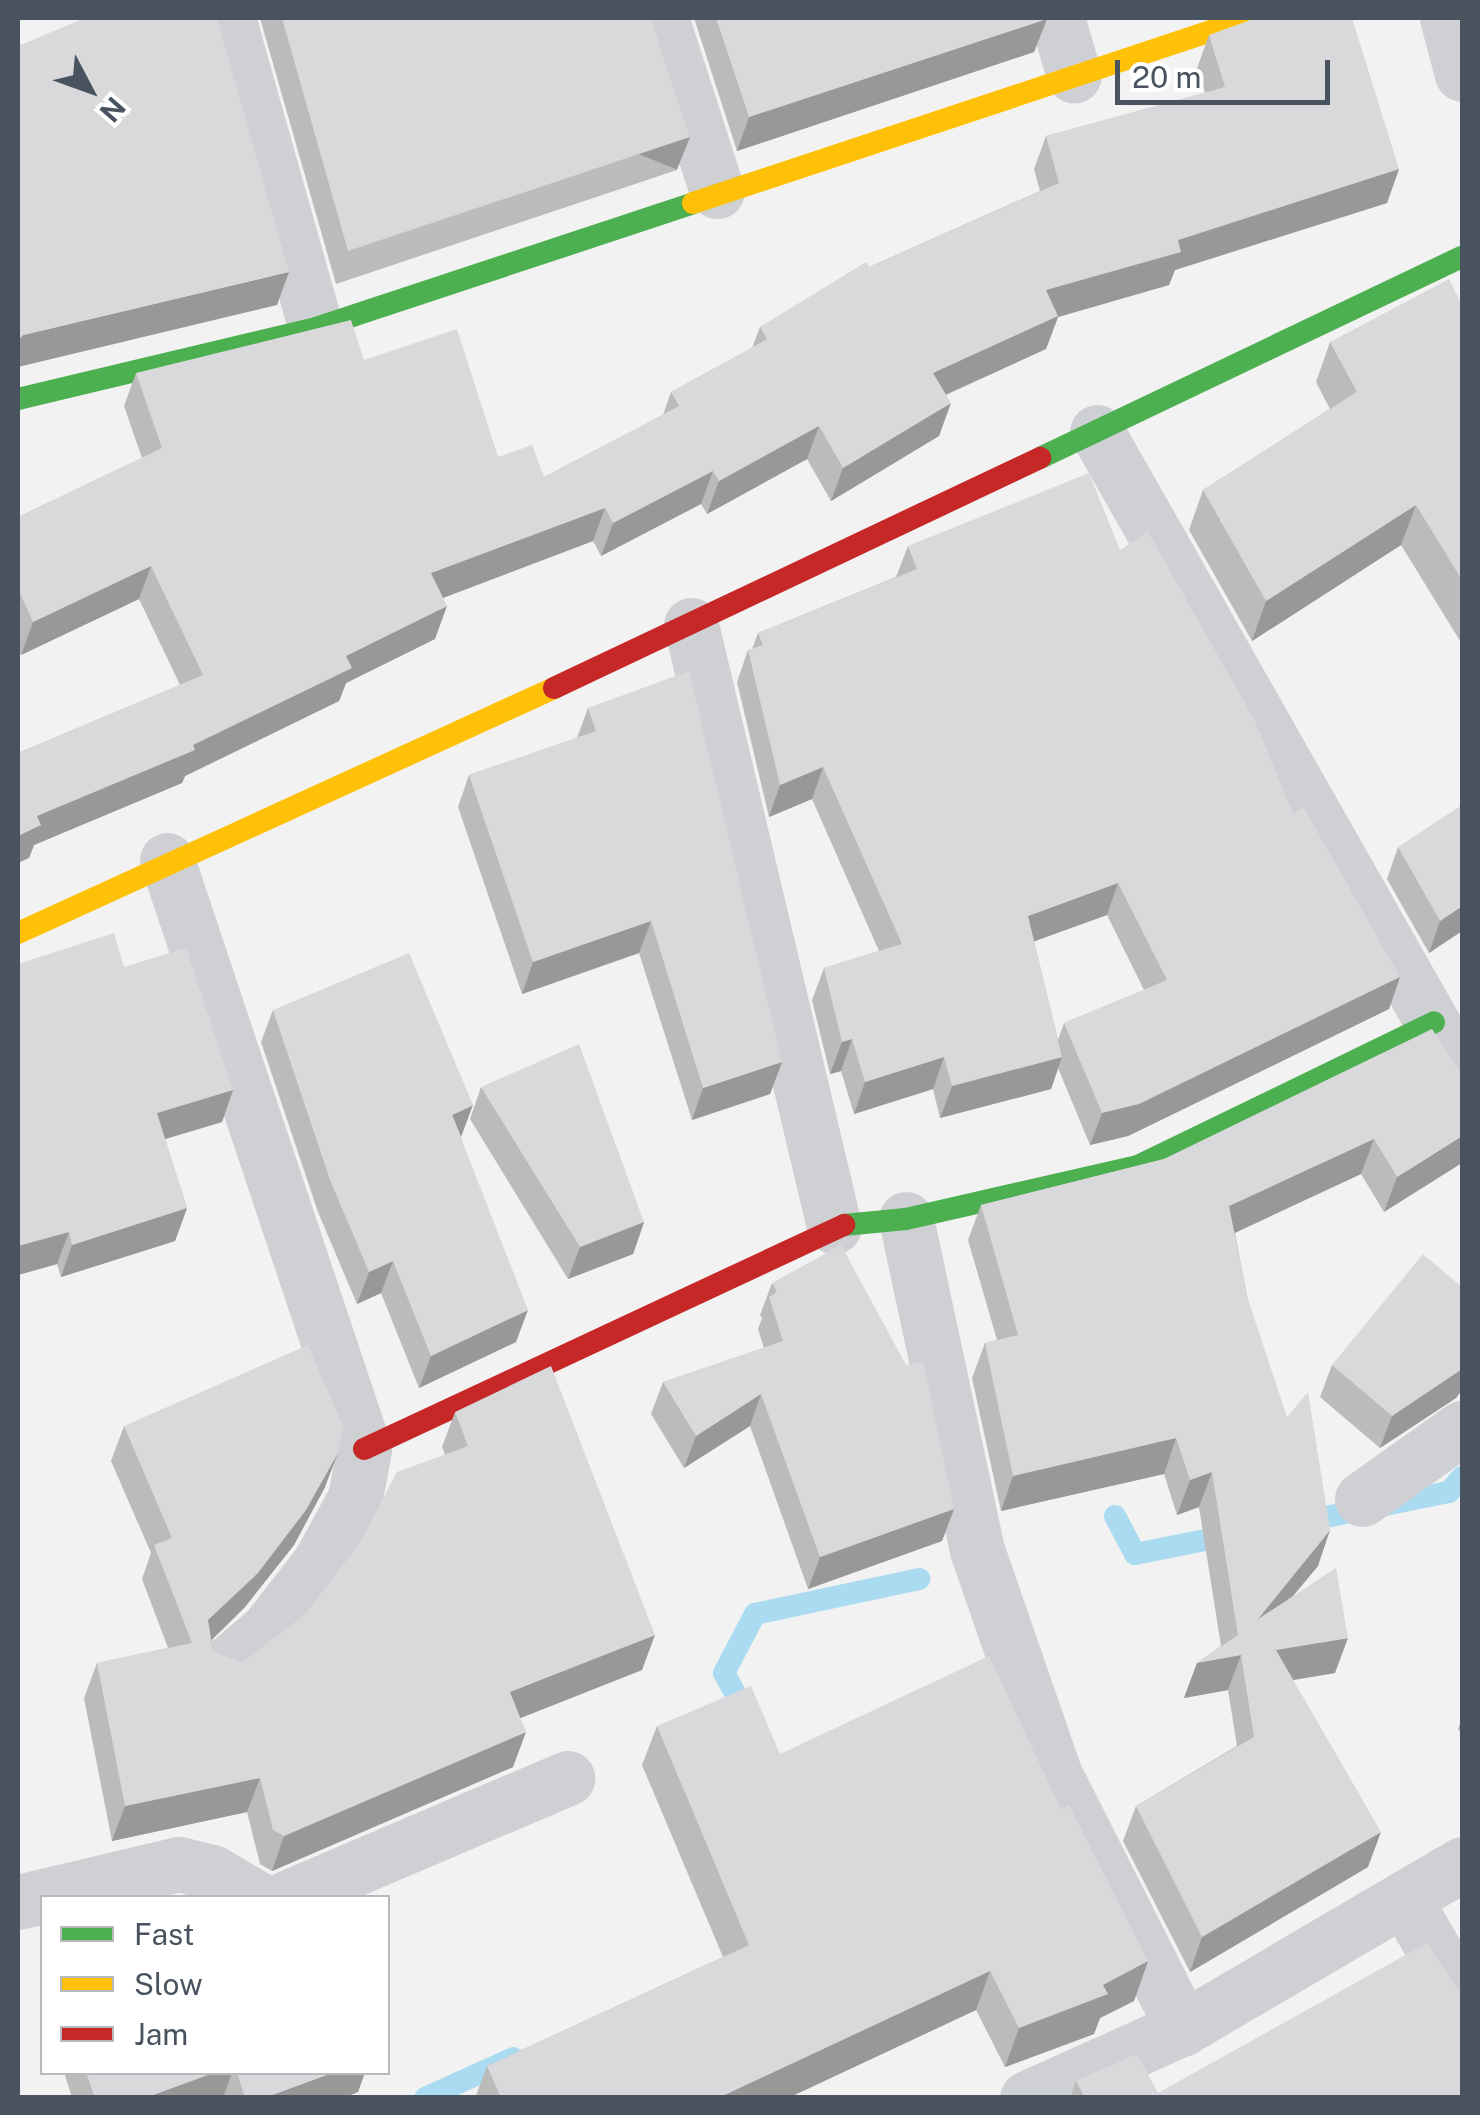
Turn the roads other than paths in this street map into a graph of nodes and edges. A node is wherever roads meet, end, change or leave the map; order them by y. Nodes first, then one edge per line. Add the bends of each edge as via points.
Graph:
1 (228, 18) edge
2 (661, 18) edge
3 (1057, 18) edge
4 (1250, 18) edge
5 (1448, 18) edge
6 (1462, 74) edge
7 (1074, 76) junction
8 (717, 192) junction
9 (1462, 256) edge
10 (316, 328) junction
11 (18, 399) edge
12 (1097, 432) junction
13 (691, 625) junction
14 (168, 860) junction
15 (18, 932) edge
16 (1434, 1022) junction
17 (1462, 1075) edge
18 (906, 1220) junction
19 (834, 1226) junction
20 (1462, 1428) edge
21 (364, 1449) junction
22 (1362, 1499) dead end
23 (225, 1666) edge
24 (567, 1778) dead end
25 (1462, 1864) edge
26 (47, 1895) edge
27 (251, 1895) edge
28 (293, 1895) edge
29 (1404, 1898) junction
30 (1462, 1999) edge
31 (1183, 2028) junction
32 (1026, 2098) edge

1 - 10 street
2 - 8 street
3 - 7 street
4 - 7 street
5 - 6 street
7 - 8 street
8 - 10 street
9 - 12 street
10 - 11 street
12 - 13 street
12 - 16 street
13 - 14 street
13 - 19 street
14 - 15 street
14 - 21 street
16 - 17 street
16 - 18 street via 1138,1166
18 - 19 street
18 - 31 street via 976,1550 1055,1774
19 - 21 street
20 - 22 street
21 - 23 street via 355,1498 320,1562 268,1629
24 - 28 street
25 - 29 street
26 - 27 street via 178,1864 212,1872
29 - 30 street
29 - 31 street
31 - 32 street

